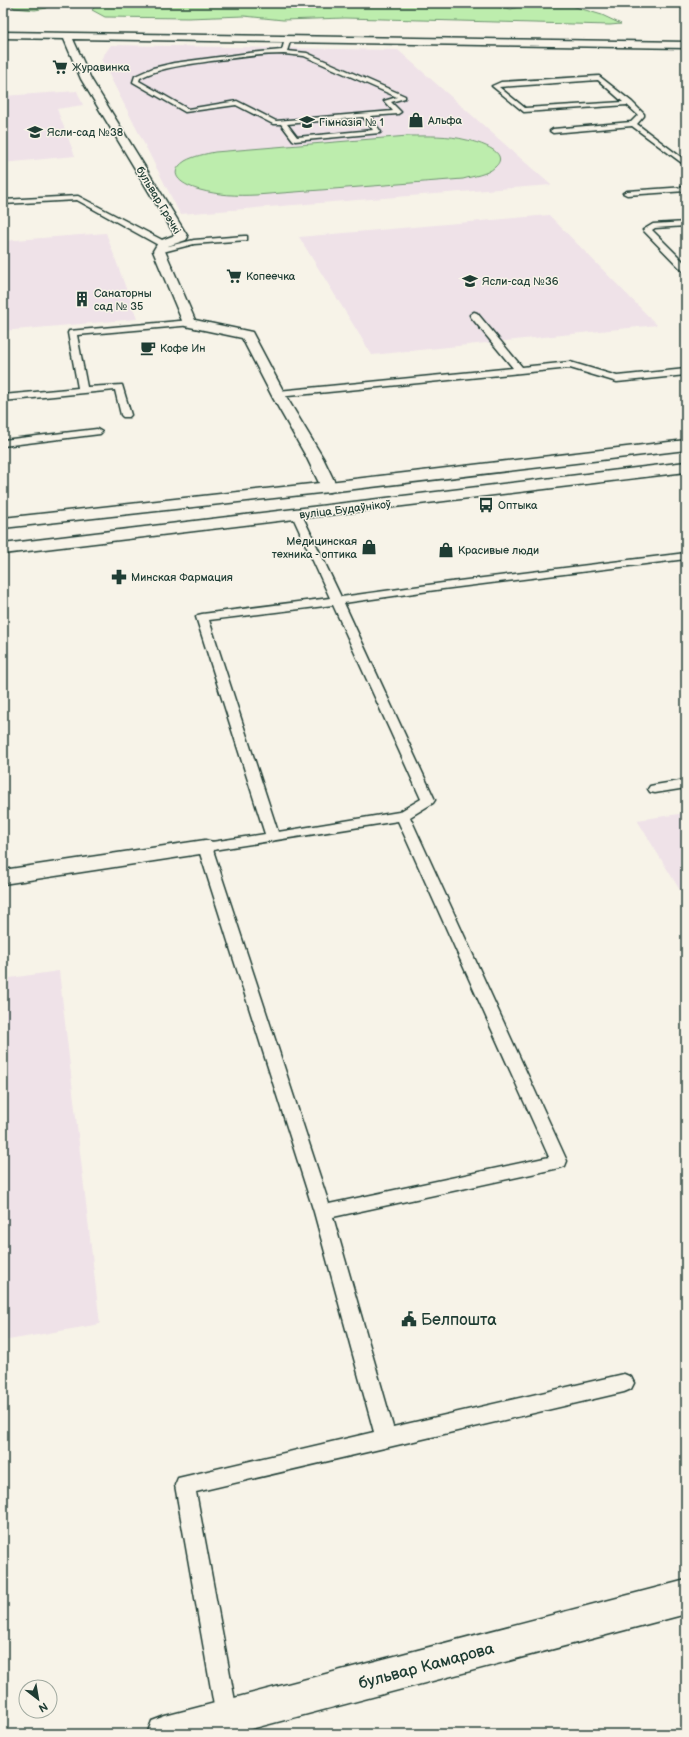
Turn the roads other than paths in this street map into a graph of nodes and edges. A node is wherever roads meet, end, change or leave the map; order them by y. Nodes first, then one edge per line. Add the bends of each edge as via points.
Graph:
1 (684, 3) edge
2 (686, 6) edge
3 (3, 35) edge
4 (67, 36) junction
5 (288, 39) junction
6 (686, 45) edge
7 (284, 52) junction
8 (630, 103) junction
9 (365, 115) junction
10 (319, 119) junction
11 (282, 122) junction
12 (633, 124) junction
13 (288, 130) junction
14 (296, 130) dead end
15 (553, 131) dead end
16 (333, 136) junction
17 (686, 164) edge
18 (686, 189) edge
19 (627, 194) dead end
20 (3, 202) edge
21 (686, 224) edge
22 (244, 238) dead end
23 (161, 248) junction
24 (686, 269) edge
25 (474, 315) dead end
26 (190, 323) junction
27 (519, 370) junction
28 (686, 372) edge
29 (84, 390) junction
30 (278, 394) junction
31 (3, 398) edge
32 (126, 415) dead end
33 (97, 432) dead end
34 (3, 442) edge
35 (686, 444) edge
36 (537, 461) junction
37 (686, 467) edge
38 (552, 483) junction
39 (329, 487) junction
40 (297, 515) junction
41 (3, 523) edge
42 (3, 549) edge
43 (686, 556) edge
44 (337, 601) junction
45 (686, 784) edge
46 (655, 789) dead end
47 (403, 816) junction
48 (273, 837) junction
49 (205, 847) junction
50 (3, 877) edge
51 (323, 1212) junction
52 (624, 1383) dead end
53 (386, 1438) junction
54 (686, 1597) edge
55 (227, 1717) junction
56 (166, 1734) edge

1 - 2 street
3 - 4 street
4 - 5 street
4 - 23 street, бульвар Грэчкі via 86,79 182,237
5 - 6 street
5 - 7 lane
7 - 9 lane via 305,54 403,97 387,101 398,112
7 - 11 lane via 191,62 149,70 137,77 136,82 187,111 237,103 275,123
8 - 8 lane via 595,78 495,86 524,110
8 - 12 lane via 642,115
9 - 10 lane
9 - 16 lane via 368,124 378,132
10 - 11 lane
10 - 16 lane
11 - 13 lane
12 - 15 lane
12 - 17 lane
13 - 14 lane
13 - 16 lane via 295,139
18 - 19 lane
20 - 23 lane via 78,198
21 - 24 lane via 653,226 647,230
22 - 23 lane via 194,242
23 - 26 street
25 - 27 lane
26 - 29 lane via 72,333
26 - 30 street via 247,335
27 - 28 lane via 570,365 616,379
27 - 30 lane
29 - 31 lane
29 - 32 lane via 119,387
30 - 39 street
33 - 34 lane
35 - 36 street, вуліца Будаўнікоў
36 - 38 street
36 - 39 street, вуліца Будаўнікоў
37 - 38 street, вуліца Будаўнікоў
38 - 40 street, вуліца Будаўнікоў
39 - 41 street, вуліца Будаўнікоў
40 - 42 street, вуліца Будаўнікоў
40 - 44 lane
43 - 44 lane
44 - 47 lane via 428,800
44 - 48 lane via 202,618
45 - 46 lane
47 - 48 lane
47 - 51 lane via 559,1161
48 - 49 lane
49 - 50 street
49 - 51 lane
51 - 53 lane
52 - 53 lane
53 - 55 lane via 185,1485
54 - 55 street, бульвар Камарова
55 - 56 street, бульвар Камарова

